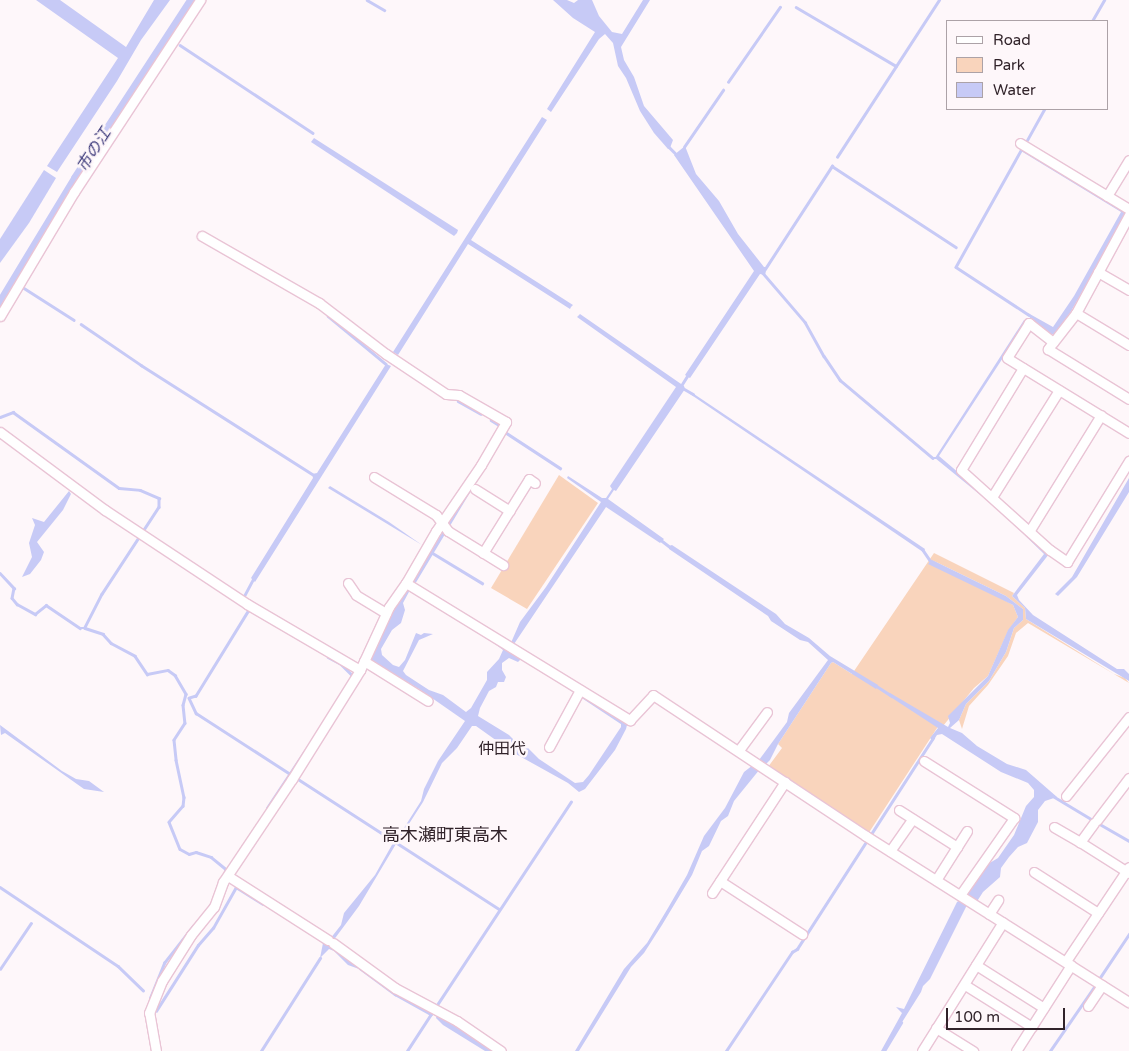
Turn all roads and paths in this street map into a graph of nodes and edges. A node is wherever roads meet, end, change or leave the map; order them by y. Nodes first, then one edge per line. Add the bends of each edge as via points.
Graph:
1 (200, 0) edge
2 (1020, 143) dead end
3 (1129, 160) edge
4 (1108, 196) junction
5 (1126, 207) edge
6 (1129, 215) edge
7 (202, 236) dead end
8 (1098, 272) junction
9 (1129, 290) edge
10 (1076, 313) junction
11 (0, 316) edge
12 (1053, 342) junction
13 (1129, 345) edge
14 (1022, 370) junction
15 (1058, 392) junction
16 (1129, 399) edge
17 (1099, 418) junction
18 (0, 432) edge
19 (1129, 433) edge
20 (1129, 461) edge
21 (374, 477) dead end
22 (535, 483) dead end
23 (475, 489) dead end
24 (992, 497) junction
25 (510, 511) junction
26 (444, 528) junction
27 (1030, 530) junction
28 (483, 554) junction
29 (503, 565) dead end
30 (348, 582) dead end
31 (406, 583) junction
32 (386, 613) junction
33 (364, 661) junction
34 (360, 670) junction
35 (578, 693) junction
36 (428, 701) dead end
37 (767, 712) dead end
38 (1129, 717) edge
39 (549, 747) dead end
40 (740, 750) junction
41 (924, 762) dead end
42 (1129, 778) edge
43 (785, 782) junction
44 (1066, 796) dead end
45 (899, 810) dead end
46 (912, 819) junction
47 (1054, 827) dead end
48 (967, 831) dead end
49 (1080, 842) junction
50 (957, 847) junction
51 (890, 851) junction
52 (1128, 870) edge
53 (1034, 872) dead end
54 (228, 876) junction
55 (936, 880) junction
56 (720, 881) junction
57 (712, 893) dead end
58 (965, 899) junction
59 (998, 900) dead end
60 (1098, 913) junction
61 (989, 914) junction
62 (1003, 922) junction
63 (802, 934) dead end
64 (1068, 963) junction
65 (976, 965) junction
66 (1099, 983) junction
67 (965, 985) junction
68 (1129, 1002) edge
69 (1088, 1006) dead end
70 (1044, 1008) junction
71 (1032, 1027) junction
72 (936, 1028) junction
73 (156, 1051) edge
74 (501, 1051) edge
75 (922, 1051) edge
76 (973, 1051) edge
77 (1016, 1051) edge

1 - 11 street via 79,184
2 - 4 street
3 - 4 street
4 - 5 street
6 - 8 street
7 - 26 street via 318,303 446,394 459,395 506,422
8 - 9 street
8 - 10 street
10 - 12 street
10 - 13 street
12 - 14 street via 1029,323 1007,358
12 - 16 street via 1048,349
14 - 15 street
14 - 24 street via 961,470
15 - 17 street
15 - 24 street
17 - 19 street
17 - 27 street
18 - 34 street via 72,487 247,604
20 - 27 street via 1067,562
21 - 26 street via 436,515
22 - 25 street via 529,479
23 - 25 street
24 - 27 street
25 - 28 street
26 - 28 street
26 - 31 street
28 - 29 street
30 - 32 street via 356,595
31 - 32 street
31 - 35 street via 512,646
32 - 33 street
33 - 34 street
33 - 36 street
34 - 54 street
35 - 39 street
35 - 40 street via 630,720 653,694
37 - 40 street
38 - 44 street
40 - 43 street
41 - 58 street via 1014,818
42 - 49 street
43 - 51 street
43 - 56 street
45 - 46 street
46 - 50 street
46 - 51 street
47 - 49 street
48 - 50 street
49 - 52 street
50 - 55 street
51 - 55 street
52 - 60 street
53 - 60 street
54 - 73 street via 214,907 191,935 162,981 149,1012
54 - 74 street via 394,988 457,1021
55 - 58 street
56 - 57 street
56 - 63 street
58 - 61 street
59 - 61 street
60 - 64 street
61 - 62 street
62 - 64 street
62 - 65 street
64 - 66 street
64 - 70 street
65 - 67 street
65 - 70 street
66 - 68 street
66 - 69 street
67 - 71 street
67 - 72 street
70 - 71 street
71 - 77 street
72 - 75 street
72 - 76 street

